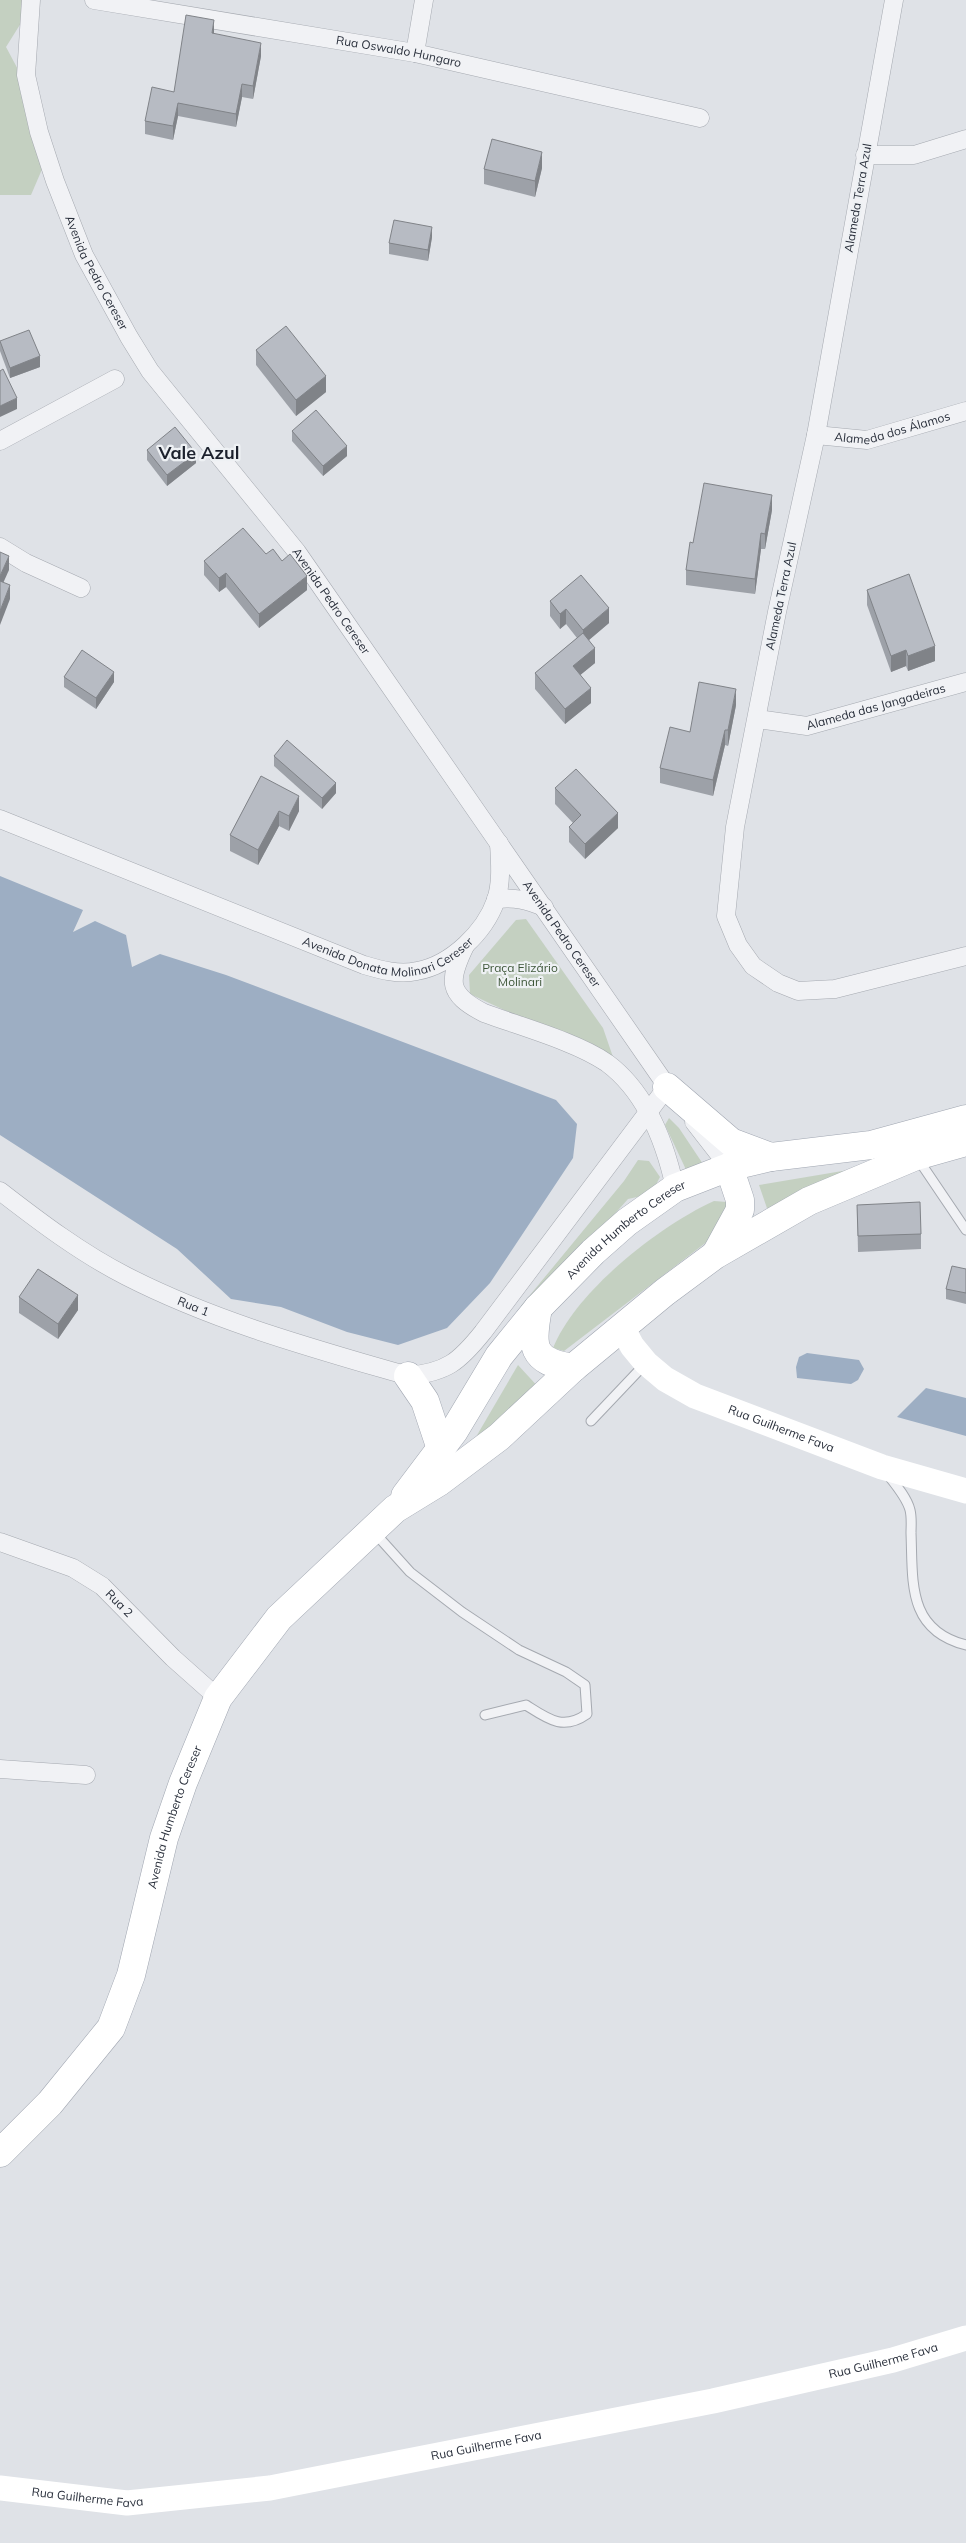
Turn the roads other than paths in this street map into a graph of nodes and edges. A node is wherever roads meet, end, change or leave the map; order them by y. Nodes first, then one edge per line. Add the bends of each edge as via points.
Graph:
1 (31, 0) edge
2 (94, 0) edge
3 (424, 0) edge
4 (894, 0) edge
5 (415, 53) junction
6 (700, 118) dead end
7 (966, 139) edge
8 (865, 155) junction
9 (115, 379) dead end
10 (966, 411) edge
11 (816, 436) junction
12 (0, 441) edge
13 (0, 548) edge
14 (80, 588) dead end
15 (966, 682) edge
16 (757, 719) junction
17 (0, 819) edge
18 (498, 840) junction
19 (496, 900) junction
20 (544, 907) junction
21 (465, 946) junction
22 (966, 956) edge
23 (667, 1087) junction
24 (648, 1113) junction
25 (966, 1119) edge
26 (966, 1142) edge
27 (771, 1156) junction
28 (916, 1156) junction
29 (729, 1167) junction
30 (675, 1188) junction
31 (0, 1191) edge
32 (966, 1230) edge
33 (715, 1255) junction
34 (538, 1308) junction
35 (622, 1327) junction
36 (646, 1363) junction
37 (573, 1368) junction
38 (408, 1376) junction
39 (591, 1421) dead end
40 (441, 1449) junction
41 (882, 1467) junction
42 (966, 1492) edge
43 (395, 1509) junction
44 (372, 1530) junction
45 (0, 1542) edge
46 (966, 1645) edge
47 (218, 1698) junction
48 (485, 1715) dead end
49 (0, 1769) edge
50 (86, 1775) dead end
51 (0, 2153) edge
52 (966, 2338) edge
53 (0, 2488) edge

1 - 18 street, Avenida Pedro Cereser via 26,75 39,132 84,255 129,338 150,371 296,552
2 - 5 street, Rua Oswaldo Hungaro
3 - 5 street
4 - 8 street, Alameda Terra Azul
5 - 6 street, Rua Oswaldo Hungaro
7 - 8 street via 914,155
8 - 11 street, Alameda Terra Azul
9 - 12 street
10 - 11 street, Alameda dos Álamos via 867,440
11 - 16 street, Alameda Terra Azul
13 - 14 street
15 - 16 street, Alameda das Jangadeiras via 807,726
16 - 22 street, Alameda Terra Azul via 735,827 726,916 738,945 753,966 778,983 798,991 825,990
17 - 21 street, Avenida Donata Molinari Cereser via 383,970 417,971 434,966
18 - 19 street via 500,865
18 - 20 street, Avenida Pedro Cereser
19 - 20 street via 510,897 525,899
19 - 21 street
20 - 23 street, Avenida Pedro Cereser
21 - 24 street, Avenida Donata Molinari Cereser via 452,975 458,996 484,1013 588,1052 606,1063 633,1088
23 - 24 street
23 - 27 main road via 731,1142
23 - 29 street, Avenida Pedro Cereser
24 - 30 street, Avenida Donata Molinari Cereser via 669,1160
24 - 38 street via 464,1355 431,1374
25 - 27 main road, Avenida Humberto Cereser via 871,1145
26 - 28 main road, Avenida Humberto Cereser
27 - 29 main road, Avenida Humberto Cereser
28 - 32 lane
28 - 33 main road, Avenida Humberto Cereser via 809,1201
29 - 30 main road, Avenida Humberto Cereser
29 - 33 main road via 740,1210
30 - 34 main road, Avenida Humberto Cereser via 593,1252
31 - 38 street, Rua 1 via 60,1236 126,1276 248,1329
33 - 35 main road, Avenida Humberto Cereser
34 - 37 main road via 533,1336 539,1355 548,1362
34 - 40 main road, Avenida Humberto Cereser via 499,1356
35 - 36 street, Rua Guilherme Fava
35 - 37 main road, Avenida Humberto Cereser
36 - 39 lane
36 - 41 street, Rua Guilherme Fava via 665,1379 695,1396
37 - 43 main road, Avenida Humberto Cereser via 499,1437 439,1482
38 - 40 main road via 425,1401
40 - 43 main road, Avenida Humberto Cereser
41 - 42 street, Rua Guilherme Fava
41 - 46 lane via 900,1490 910,1510 914,1596 922,1616 936,1632
43 - 44 main road, Avenida Humberto Cereser
44 - 47 main road, Avenida Humberto Cereser via 279,1618
44 - 48 lane via 410,1572 462,1612 519,1650 566,1672 585,1685 587,1714 577,1722 552,1722 526,1705
45 - 47 street, Rua 2 via 73,1568 102,1586
47 - 51 main road, Avenida Humberto Cereser via 164,1838 131,1975 111,2028 50,2103
49 - 50 street
52 - 53 street, Rua Guilherme Fava via 893,2360 713,2402 270,2488 127,2503

